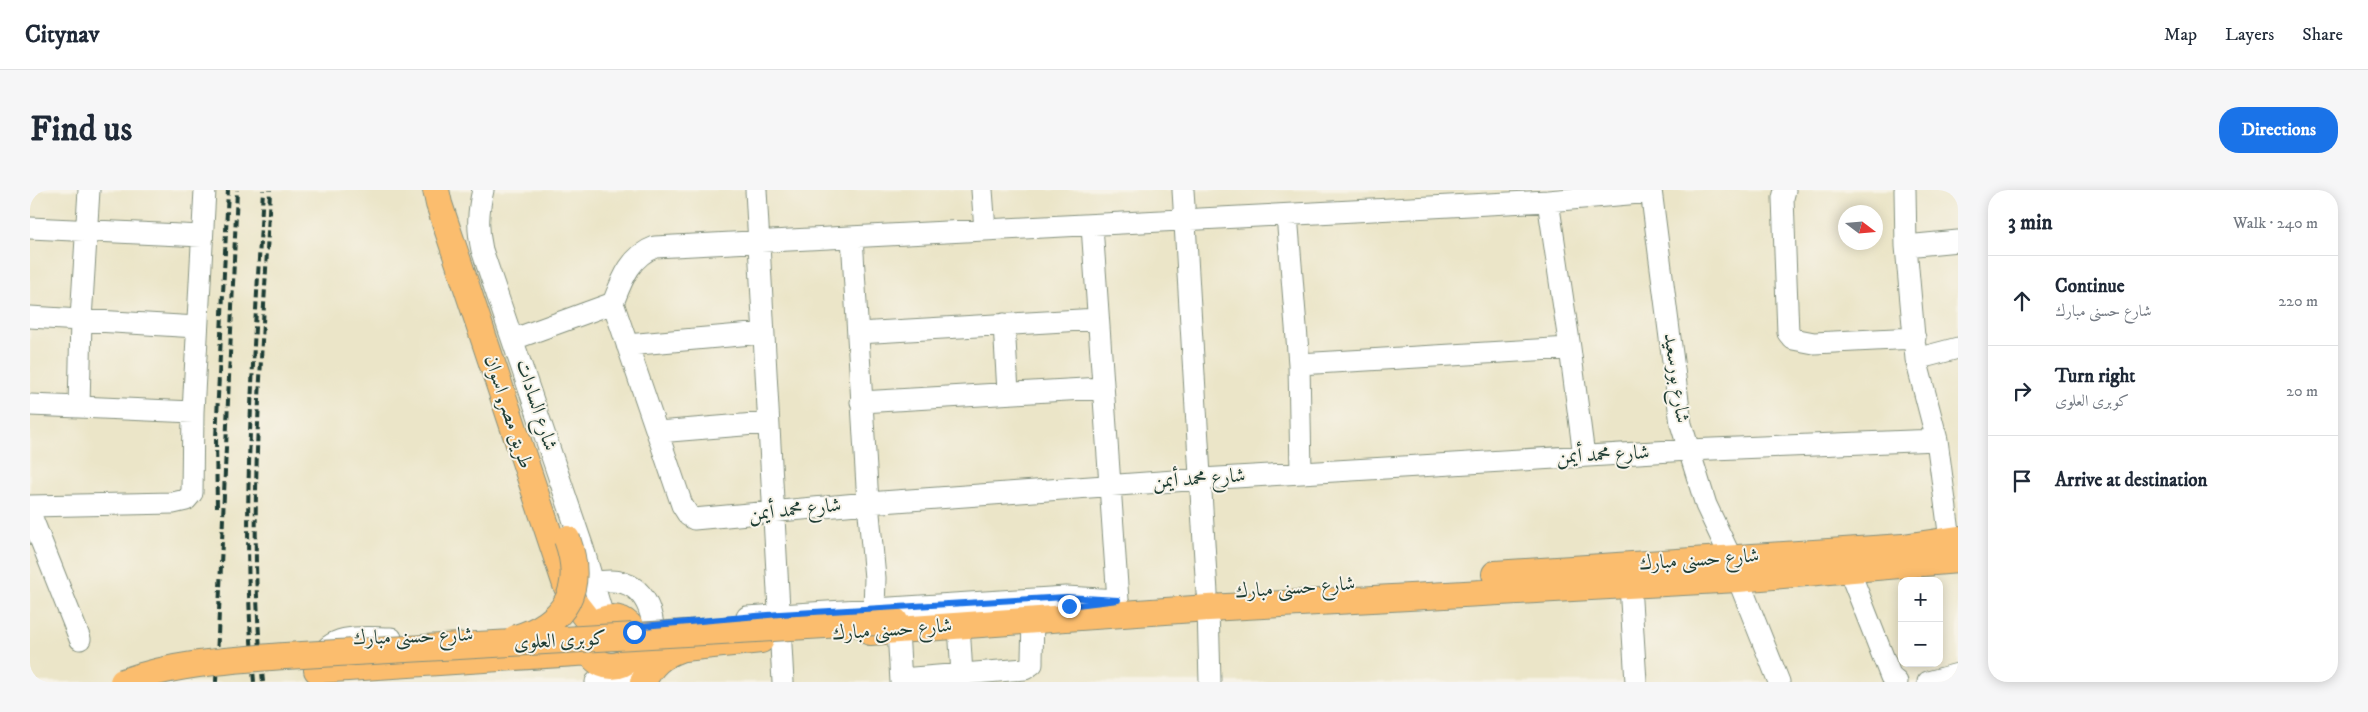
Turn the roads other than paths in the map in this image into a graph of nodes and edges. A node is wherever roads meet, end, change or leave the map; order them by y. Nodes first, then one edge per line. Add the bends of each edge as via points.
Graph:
1 (89, 190) edge
2 (205, 190) edge
3 (483, 190) edge
4 (756, 190) edge
5 (982, 190) edge
6 (1183, 190) edge
7 (1785, 190) edge
8 (1905, 190) edge
9 (1651, 191) edge
10 (437, 197) edge
11 (1548, 201) junction
12 (1287, 215) junction
13 (1185, 221) junction
14 (1092, 226) junction
15 (30, 228) edge
16 (985, 230) junction
17 (86, 231) junction
18 (202, 236) junction
19 (852, 237) junction
20 (1958, 241) edge
21 (759, 243) junction
22 (1906, 246) junction
23 (613, 303) junction
24 (30, 317) edge
25 (81, 319) junction
26 (1098, 319) junction
27 (1004, 324) junction
28 (196, 327) junction
29 (858, 332) junction
30 (763, 333) junction
31 (1915, 338) junction
32 (514, 339) junction
33 (627, 345) junction
34 (1570, 348) junction
35 (1958, 348) edge
36 (1916, 359) junction
37 (1299, 364) junction
38 (1102, 388) junction
39 (1008, 392) junction
40 (861, 402) junction
41 (30, 405) edge
42 (79, 407) junction
43 (192, 412) junction
44 (767, 424) junction
45 (658, 432) junction
46 (1937, 440) junction
47 (1688, 450) junction
48 (1584, 456) junction
49 (1301, 473) junction
50 (1202, 478) junction
51 (1109, 485) junction
52 (868, 503) junction
53 (30, 506) edge
54 (772, 512) junction
55 (30, 513) edge
56 (1955, 546) edge
57 (1734, 569) junction
58 (1849, 570) junction
59 (594, 583) junction
60 (1630, 585) junction
61 (1118, 600) junction
62 (1208, 600) junction
63 (889, 620) junction
64 (1033, 620) junction
65 (780, 626) junction
66 (959, 626) junction
67 (80, 639) dead end
68 (493, 644) junction
69 (615, 656) edge
70 (1958, 674) edge
71 (962, 675) junction
72 (317, 676) edge
73 (901, 681) edge
74 (124, 682) edge
75 (783, 682) edge
76 (1210, 682) edge
77 (1636, 682) edge
78 (1779, 682) edge
79 (1897, 682) edge
80 (1929, 682) edge

1 - 17 street
2 - 18 street
3 - 32 street, شارع السادات via 478,229 482,250
4 - 21 street
5 - 16 street
6 - 13 street
7 - 31 street via 1788,333 1793,339 1814,343
8 - 22 street
9 - 11 street
9 - 47 street, شارع بورسعيد via 1681,424
10 - 68 main road, bridge via 468,254 574,562 574,584 562,611 539,629
10 - 69 main road, طريق مصر, اسوان via 566,585 578,608
11 - 12 street
11 - 34 street
12 - 13 street
12 - 37 street
13 - 14 street
13 - 50 street
14 - 16 street
14 - 26 street
15 - 17 street
16 - 19 street
17 - 18 street
17 - 25 street
18 - 28 street
19 - 21 street
19 - 29 street
20 - 22 street
21 - 23 street via 655,247 645,251 628,267
21 - 30 street
22 - 31 street
23 - 32 street
23 - 33 street, شارع محمد أيمن
24 - 25 street
25 - 28 street
25 - 42 street
26 - 27 street
26 - 38 street
27 - 29 street
27 - 39 street
28 - 43 street
29 - 40 street
30 - 33 street
30 - 44 street
31 - 36 street
32 - 59 street, شارع السادات
33 - 45 street, شارع محمد أيمن
34 - 37 street
34 - 48 street
35 - 36 street
36 - 46 street
37 - 49 street
38 - 39 street
38 - 51 street
39 - 40 street
40 - 52 street
41 - 42 street
42 - 43 street
43 - 53 street via 193,488 186,500
44 - 45 street
44 - 54 street
45 - 54 street, شارع محمد أيمن via 682,505 689,516 702,519
46 - 47 street, شارع محمد أيمن
46 - 56 street
47 - 48 street, شارع محمد أيمن
47 - 57 street, شارع بورسعيد via 1706,505
48 - 49 street, شارع محمد أيمن
49 - 50 street, شارع محمد أيمن
50 - 51 street, شارع محمد أيمن
50 - 62 street
51 - 52 street, شارع محمد أيمن
51 - 61 street
52 - 54 street, شارع محمد أيمن
52 - 63 street via 874,578
54 - 65 street
55 - 67 street
56 - 57 main road, شارع حسنى مبارك via 1903,547
56 - 58 main road, شارع حسنى مبارك
57 - 58 main road, شارع حسنى مبارك
57 - 60 main road, شارع حسنى مبارك
57 - 62 main road, شارع حسنى مبارك
57 - 78 street, شارع بورسعيد
58 - 79 street via 1891,677
59 - 69 street, شارع السادات
59 - 69 street via 608,580 635,588 651,611
60 - 62 main road, شارع حسنى مبارك
60 - 77 street
61 - 62 main road, شارع حسنى مبارك
61 - 63 main road, كوبرى العلوى
62 - 64 main road, شارع حسنى مبارك
62 - 76 street
63 - 65 main road, شارع حسنى مبارك
63 - 66 main road, شارع حسنى مبارك
63 - 68 main road, كوبرى العلوى, bridge
63 - 73 street
64 - 66 main road, شارع حسنى مبارك
64 - 71 street via 1029,667 1019,671
65 - 69 street, شارع حسنى مبارك
65 - 69 main road, شارع حسنى مبارك via 684,648
65 - 75 street
66 - 71 street
68 - 74 main road, كوبرى العلوى, bridge via 220,661
69 - 72 main road, شارع حسنى مبارك
70 - 80 street
71 - 73 street

